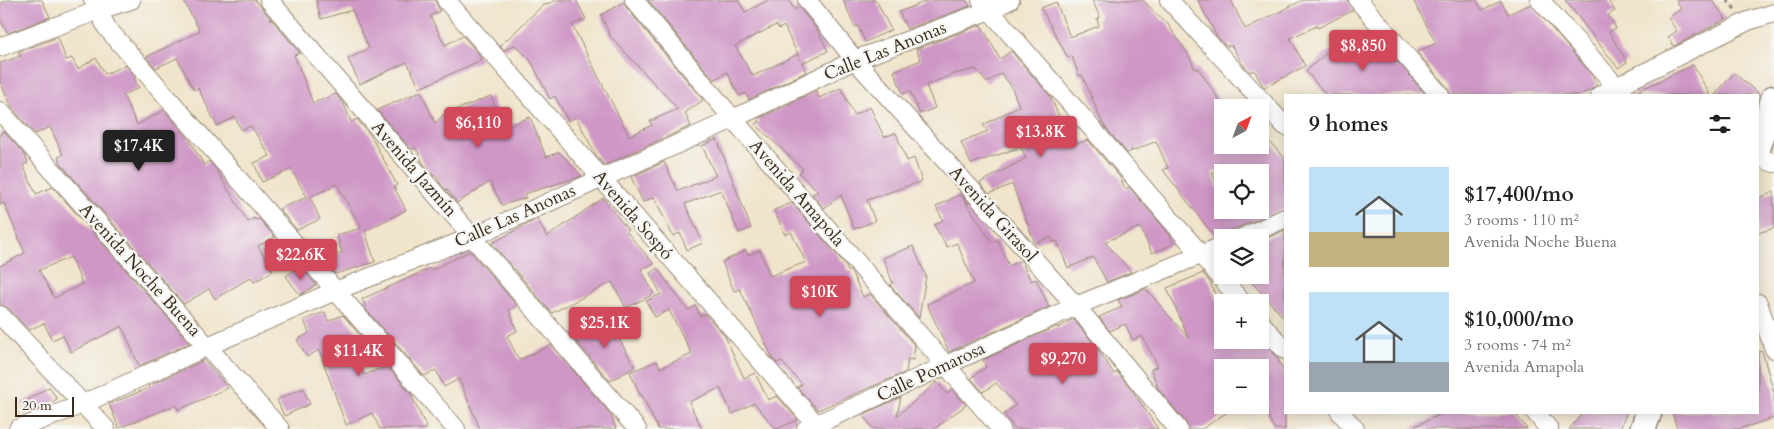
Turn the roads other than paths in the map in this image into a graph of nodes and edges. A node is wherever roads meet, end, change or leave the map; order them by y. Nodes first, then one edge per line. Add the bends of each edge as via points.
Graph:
1 (131, 0) edge
2 (269, 0) edge
3 (446, 0) edge
4 (634, 0) edge
5 (807, 0) edge
6 (1010, 0) edge
7 (1169, 0) edge
8 (1358, 0) edge
9 (1540, 0) edge
10 (96, 5) edge
11 (986, 5) edge
12 (1774, 13) edge
13 (0, 47) edge
14 (855, 60) junction
15 (1621, 91) edge
16 (1439, 94) edge
17 (1605, 94) edge
18 (1774, 98) edge
19 (0, 111) edge
20 (733, 119) junction
21 (1284, 125) edge
22 (1759, 144) edge
23 (1759, 156) edge
24 (1774, 163) edge
25 (600, 178) junction
26 (1284, 218) edge
27 (1261, 229) edge
28 (472, 237) junction
29 (1214, 250) edge
30 (1201, 256) junction
31 (335, 291) junction
32 (1235, 294) edge
33 (1076, 306) junction
34 (1759, 306) edge
35 (0, 315) edge
36 (1269, 332) edge
37 (208, 346) junction
38 (1284, 349) edge
39 (1774, 349) edge
40 (946, 366) junction
41 (83, 404) junction
42 (1342, 414) edge
43 (1537, 414) edge
44 (814, 428) edge
45 (18, 429) edge
46 (106, 429) edge
47 (280, 429) edge
48 (456, 429) edge
49 (637, 429) edge
50 (1001, 429) edge
51 (1178, 429) edge
52 (1355, 429) edge
53 (1549, 429) edge

1 - 10 street
2 - 28 street, Avenida Jazmín
3 - 25 street, Avenida Sospó
4 - 20 street, Avenida Amapola
5 - 14 street, Avenida Girasol
6 - 11 street, Calle Las Anonas
7 - 21 street
8 - 16 street
9 - 15 street
10 - 13 street
10 - 31 street via 107,28
11 - 14 street, Calle Las Anonas
11 - 30 street
12 - 15 street via 1748,21
14 - 20 street, Calle Las Anonas
14 - 33 street, Avenida Girasol
15 - 17 street
18 - 22 street
19 - 37 street, Avenida Noche Buena
20 - 25 street, Calle Las Anonas
20 - 40 street, Avenida Amapola
23 - 24 street
25 - 28 street, Calle Las Anonas
25 - 44 street, Avenida Sospó
26 - 27 street
28 - 31 street, Calle Las Anonas
28 - 49 street, Avenida Jazmín
29 - 30 street, Calle Pomarosa
30 - 32 street
30 - 33 street, Calle Pomarosa
31 - 37 street, Calle Las Anonas
31 - 48 street
33 - 40 street, Calle Pomarosa
33 - 51 street, Avenida Girasol
34 - 39 street
35 - 41 street
36 - 38 street
37 - 41 street, Calle Las Anonas
37 - 47 street, Avenida Noche Buena
40 - 44 street, Calle Pomarosa
40 - 50 street, Avenida Amapola
41 - 45 street, Calle Las Anonas
41 - 46 street
42 - 52 street
43 - 53 street

